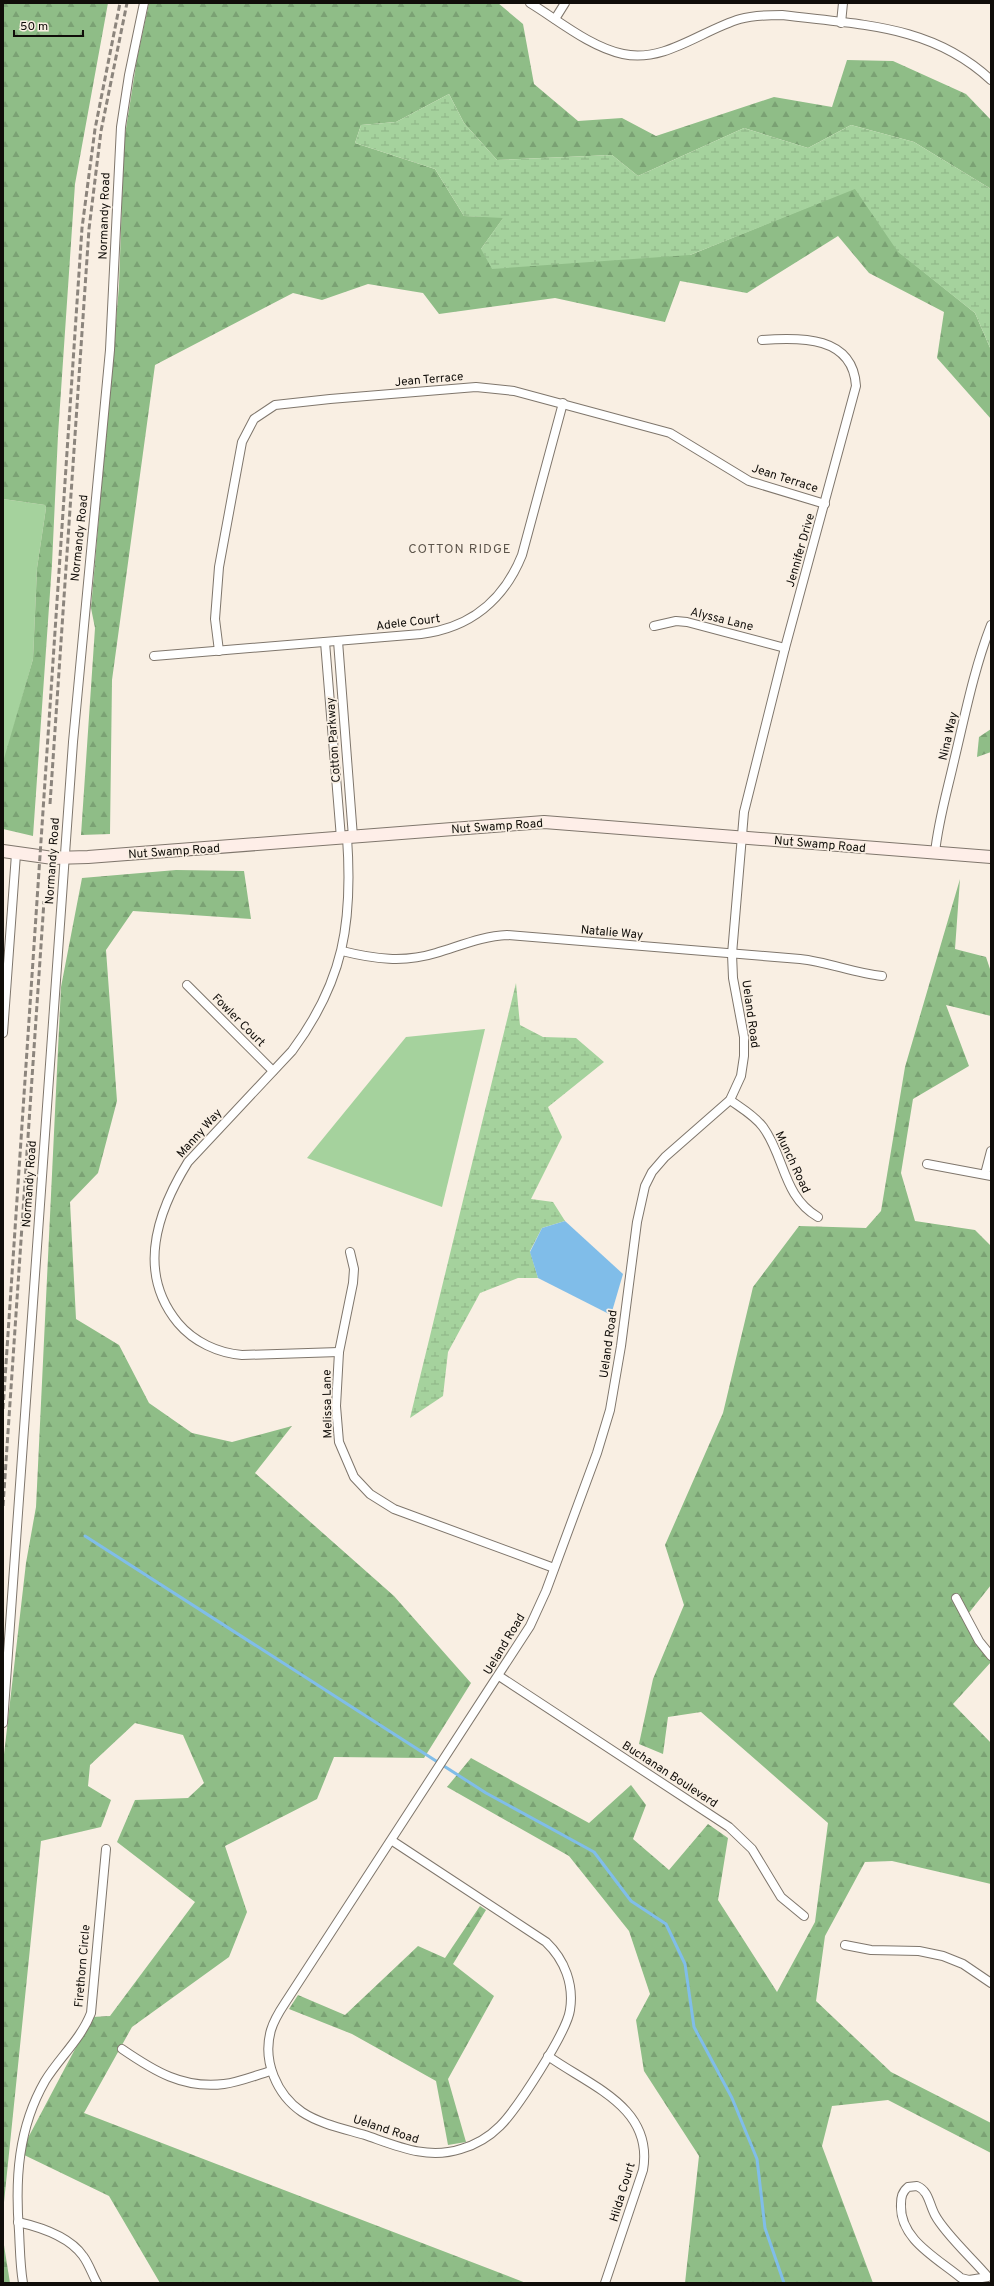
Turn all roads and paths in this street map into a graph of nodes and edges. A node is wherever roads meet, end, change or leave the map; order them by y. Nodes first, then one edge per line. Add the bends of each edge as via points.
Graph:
1 (144, 3) edge
2 (530, 3) edge
3 (565, 3) edge
4 (843, 3) edge
5 (555, 19) junction
6 (841, 23) junction
7 (991, 80) edge
8 (762, 340) dead end
9 (563, 403) junction
10 (825, 504) junction
11 (991, 625) edge
12 (654, 626) dead end
13 (338, 641) junction
14 (325, 642) junction
15 (785, 648) junction
16 (219, 651) junction
17 (154, 656) dead end
18 (345, 735) junction
19 (333, 737) junction
20 (347, 837) junction
21 (741, 838) junction
22 (3, 851) edge
23 (16, 854) junction
24 (935, 854) junction
25 (991, 857) edge
26 (64, 858) junction
27 (342, 951) junction
28 (732, 954) junction
29 (882, 976) dead end
30 (187, 985) dead end
31 (3, 1033) edge
32 (273, 1071) junction
33 (730, 1100) junction
34 (991, 1151) edge
35 (927, 1164) dead end
36 (988, 1175) edge
37 (818, 1217) dead end
38 (350, 1252) dead end
39 (339, 1352) junction
40 (554, 1568) junction
41 (956, 1598) dead end
42 (991, 1656) edge
43 (499, 1676) junction
44 (3, 1723) edge
45 (391, 1840) junction
46 (106, 1849) dead end
47 (804, 1916) dead end
48 (845, 1945) dead end
49 (991, 1983) edge
50 (122, 2049) dead end
51 (548, 2056) junction
52 (271, 2071) junction
53 (18, 2222) junction
54 (990, 2278) edge
55 (23, 2283) edge
56 (97, 2283) edge
57 (604, 2283) edge

1 - 26 street, Normandy Road via 121,127 110,350 80,647
2 - 5 street
3 - 5 street
4 - 6 street
5 - 6 street via 605,47 636,56 668,50 750,16 782,15
6 - 7 street via 906,32 928,39 965,58
8 - 10 street, Jennifer Drive via 789,338 830,345 841,352 853,370 855,395
9 - 10 street, Jean Terrace via 670,433 749,481
9 - 13 street, Adele Court via 522,555 510,581 497,598 469,620 443,630
9 - 16 street, Jean Terrace via 514,391 476,387 289,402 275,405 261,413 249,426 242,442 226,526 216,606
10 - 15 street, Jennifer Drive
11 - 24 street, Nina Way via 965,713 937,830
12 - 15 street, Alyssa Lane via 676,621 687,622
13 - 14 street, Adele Court
13 - 18 street, Cotton Parkway
14 - 16 street, Adele Court
14 - 19 street, Cotton Parkway
15 - 21 street, Jennifer Drive via 744,812
16 - 17 street, Adele Court
18 - 19 street
18 - 20 street, Cotton Parkway
19 - 20 street, Cotton Parkway
20 - 21 main road, Nut Swamp Road via 544,822
20 - 26 main road, Nut Swamp Road
20 - 27 street, Manny Way via 350,902
21 - 24 main road, Nut Swamp Road
21 - 28 street, Ueland Road
22 - 23 main road, Nut Swamp Road
23 - 26 main road, Nut Swamp Road
23 - 31 street
24 - 25 main road, Nut Swamp Road
26 - 44 street, Normandy Road
27 - 28 street, Natalie Way via 380,958 408,959 435,954 486,937 507,935
27 - 32 street, Manny Way via 326,996 315,1017 292,1051
28 - 29 street, Natalie Way via 818,961 856,973
28 - 33 street, Ueland Road via 733,978 745,1047 741,1076
30 - 32 street, Fowler Court
32 - 39 street, Manny Way via 196,1150 176,1181 163,1210 156,1242 154,1263 158,1286 166,1306 181,1326 197,1339 219,1350 242,1355
33 - 37 street, Munch Road via 752,1115 763,1127 773,1144 794,1196 803,1207
33 - 40 street, Ueland Road via 665,1157 652,1172 645,1186 637,1222 610,1410 597,1453
34 - 36 street
35 - 36 street
38 - 39 street, Melissa Lane via 354,1269 353,1283
39 - 40 street, Melissa Lane via 336,1406 339,1442 357,1482 377,1500 394,1510
40 - 43 street, Ueland Road via 530,1626
41 - 42 street via 979,1641
43 - 45 street, Ueland Road
43 - 47 street, Buchanan Boulevard via 729,1827 752,1849 781,1897
45 - 51 street, Ueland Road via 546,1942 560,1959 571,1988 570,2012 563,2033
45 - 52 street, Ueland Road via 275,2019 269,2043
46 - 53 street, Firethorn Circle via 91,2013 84,2028 46,2081 27,2122 18,2164
48 - 49 street via 871,1950 912,1950 943,1956 963,1964
50 - 52 street via 160,2073 191,2084 224,2084
51 - 52 street, Ueland Road via 498,2128 466,2148 435,2154 407,2150 309,2116 295,2107 282,2092
51 - 57 street, Hilda Court via 621,2104 635,2121 641,2134 645,2156 643,2170
53 - 55 street, Firethorn Circle
53 - 56 street via 38,2227 77,2249
54 - 54 street via 938,2220 925,2191 913,2186 904,2191 901,2197 902,2220 909,2234 961,2278

